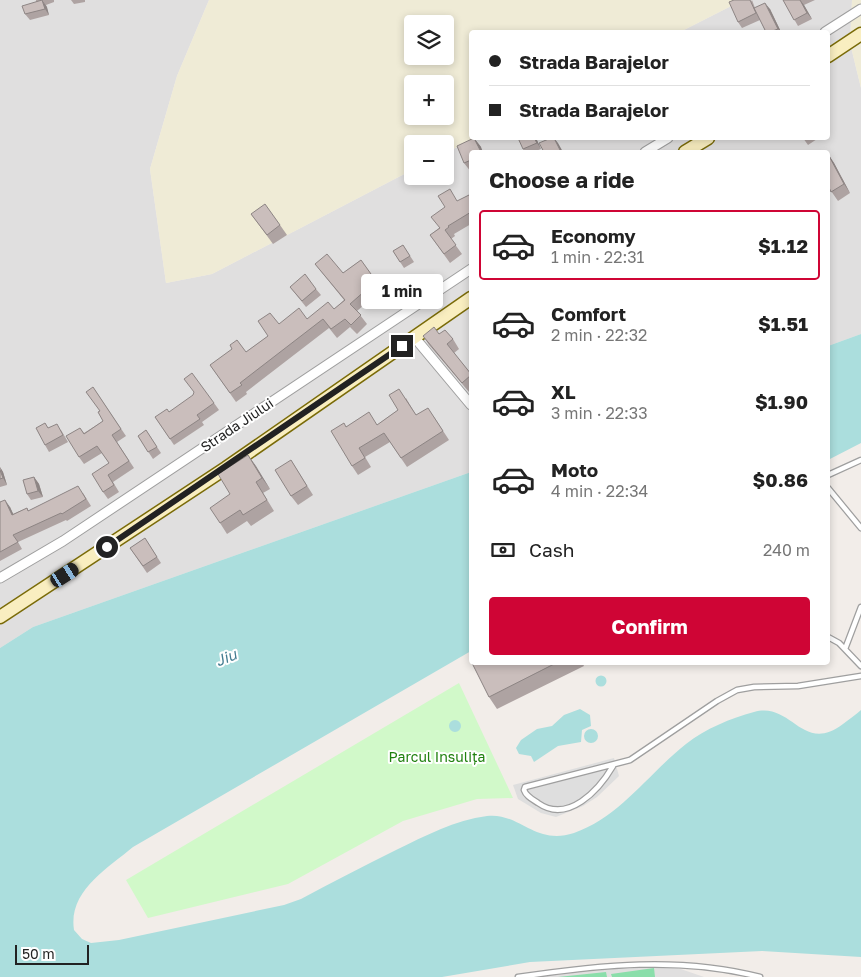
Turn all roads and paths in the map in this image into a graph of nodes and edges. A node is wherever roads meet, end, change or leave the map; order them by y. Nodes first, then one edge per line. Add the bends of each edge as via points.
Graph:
1 (861, 9) edge
2 (828, 30) edge
3 (861, 34) edge
4 (830, 55) edge
5 (665, 140) edge
6 (705, 140) edge
7 (648, 150) edge
8 (688, 150) edge
9 (469, 270) edge
10 (469, 299) edge
11 (415, 338) junction
12 (469, 403) edge
13 (861, 460) edge
14 (830, 474) edge
15 (830, 490) edge
16 (861, 528) edge
17 (0, 578) edge
18 (861, 607) edge
19 (0, 617) edge
20 (830, 638) edge
21 (845, 649) junction
22 (861, 666) edge
23 (861, 676) edge
24 (613, 766) junction
25 (530, 976) edge
26 (518, 977) edge
27 (760, 977) edge

1 - 2 street
3 - 4 main road
5 - 7 street
6 - 8 main road
9 - 17 street, Strada Jiului via 62,541
10 - 11 main road
11 - 12 street
11 - 19 main road
13 - 14 lane
15 - 16 lane
18 - 21 lane
20 - 21 lane
21 - 22 lane
23 - 24 lane via 798,686 737,690 630,760
24 - 24 lane via 525,787 524,790 546,809 555,810 585,800 604,781
25 - 26 lane
25 - 27 lane via 603,966 681,964

